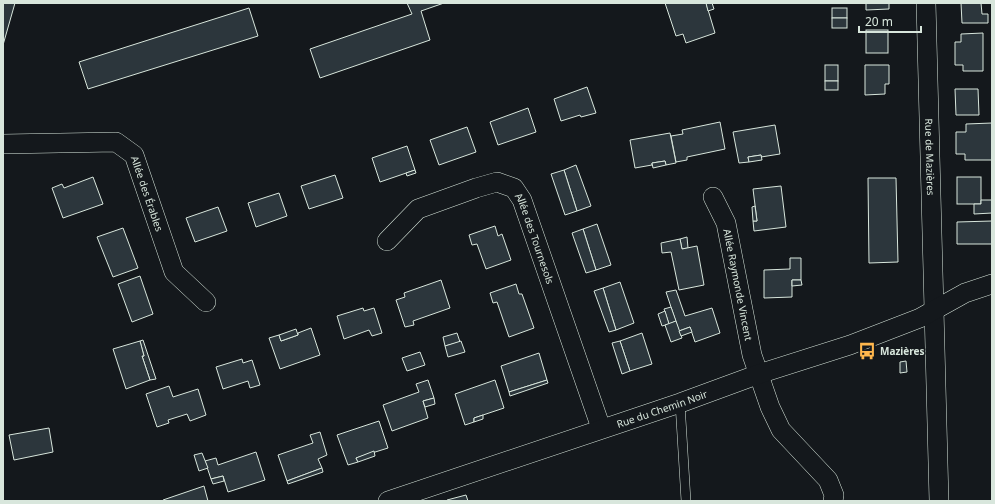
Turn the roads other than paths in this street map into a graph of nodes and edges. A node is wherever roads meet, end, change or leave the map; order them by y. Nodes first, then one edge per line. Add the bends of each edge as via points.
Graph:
1 (926, 3) edge
2 (3, 144) edge
3 (713, 197) dead end
4 (388, 241) dead end
5 (992, 284) edge
6 (206, 302) dead end
7 (934, 311) junction
8 (759, 374) junction
9 (680, 402) junction
10 (601, 428) junction
11 (388, 501) edge
12 (686, 501) edge
13 (833, 501) edge
14 (939, 501) edge

1 - 7 street, Rue de Mazières
2 - 6 street, Allée des Érables via 116,142 134,156 174,272
3 - 8 street, Allée Raymonde Vincent via 726,223 752,356
4 - 10 street, Allée des Tournesols via 418,209 497,182 514,188 522,200
5 - 7 street, Rue du Chemin Noir via 965,293
7 - 8 street, Rue du Chemin Noir via 850,345
7 - 14 street, Rue de Mazières
8 - 9 street, Rue du Chemin Noir
8 - 13 street, Allée Raymonde Vincent via 781,430 828,480 834,495
9 - 10 street, Rue du Chemin Noir
9 - 12 lane
10 - 11 street, Rue du Chemin Noir

